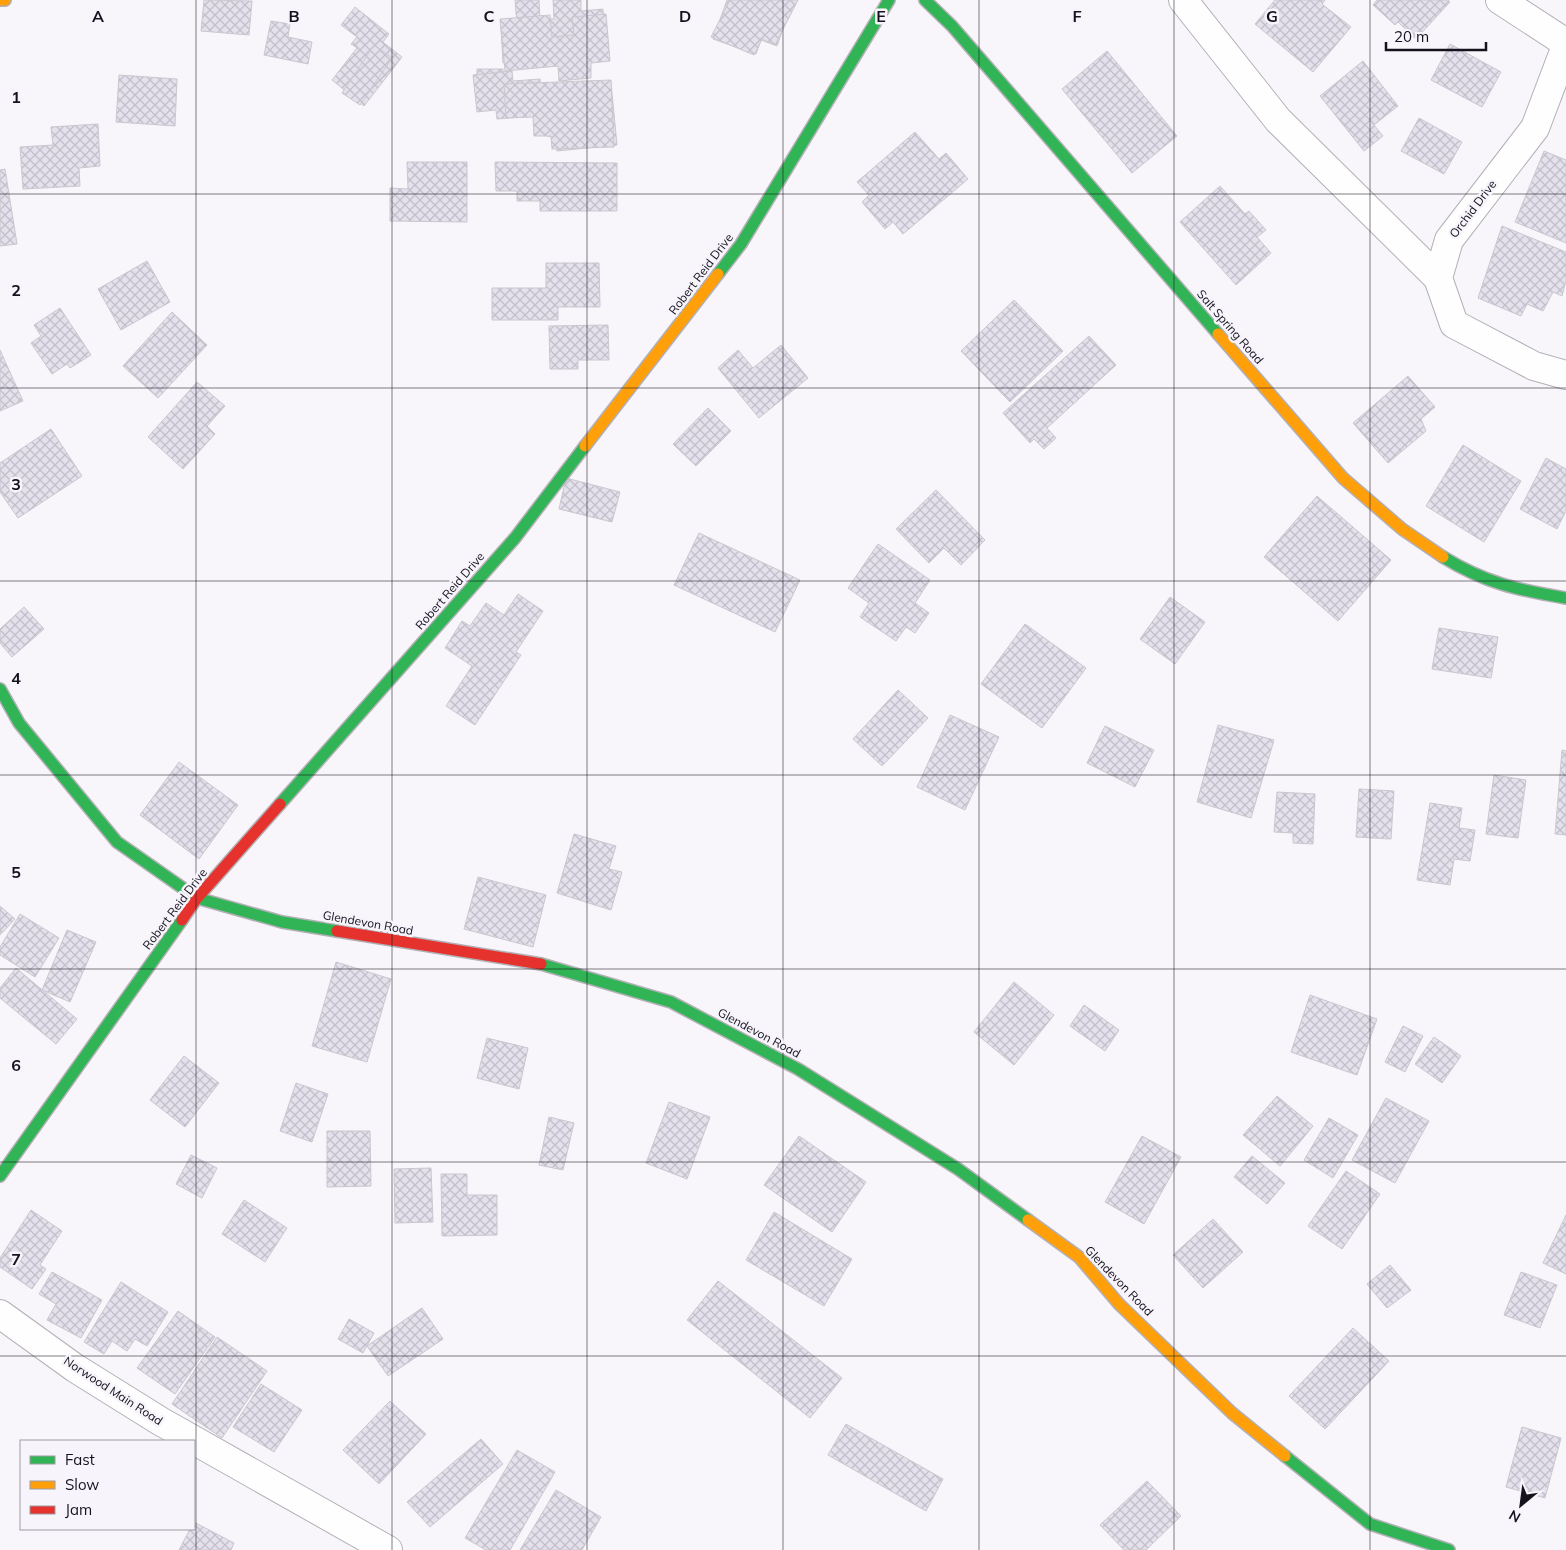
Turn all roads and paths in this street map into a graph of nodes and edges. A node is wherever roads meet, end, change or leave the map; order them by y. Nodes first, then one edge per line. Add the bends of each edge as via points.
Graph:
1 (0, 0) edge
2 (5, 0) edge
3 (890, 0) edge
4 (925, 0) edge
5 (1183, 0) edge
6 (1500, 0) edge
7 (1566, 44) edge
8 (1438, 278) junction
9 (1566, 375) edge
10 (1566, 598) edge
11 (0, 689) edge
12 (197, 898) junction
13 (0, 1176) edge
14 (0, 1314) edge
15 (194, 1440) edge
16 (195, 1441) edge
17 (388, 1550) edge
18 (1449, 1550) edge

1 - 2 street
3 - 12 street, Robert Reid Drive via 741,244 533,515
4 - 10 street, Salt Spring Road via 952,26 1343,478 1394,525 1454,565 1516,590
5 - 8 street via 1278,120
6 - 7 street
7 - 8 street, Orchid Drive via 1535,128 1449,240
8 - 9 street via 1454,324 1534,366
11 - 12 street, Glendevon Road via 19,723 117,842
12 - 13 street, Robert Reid Drive
12 - 18 street, Glendevon Road via 282,922 548,965 670,1002 798,1069 958,1169 1079,1257 1119,1304 1232,1413 1370,1524
14 - 15 street, Norwood Main Road via 75,1368
16 - 17 street, Norwood Main Road

